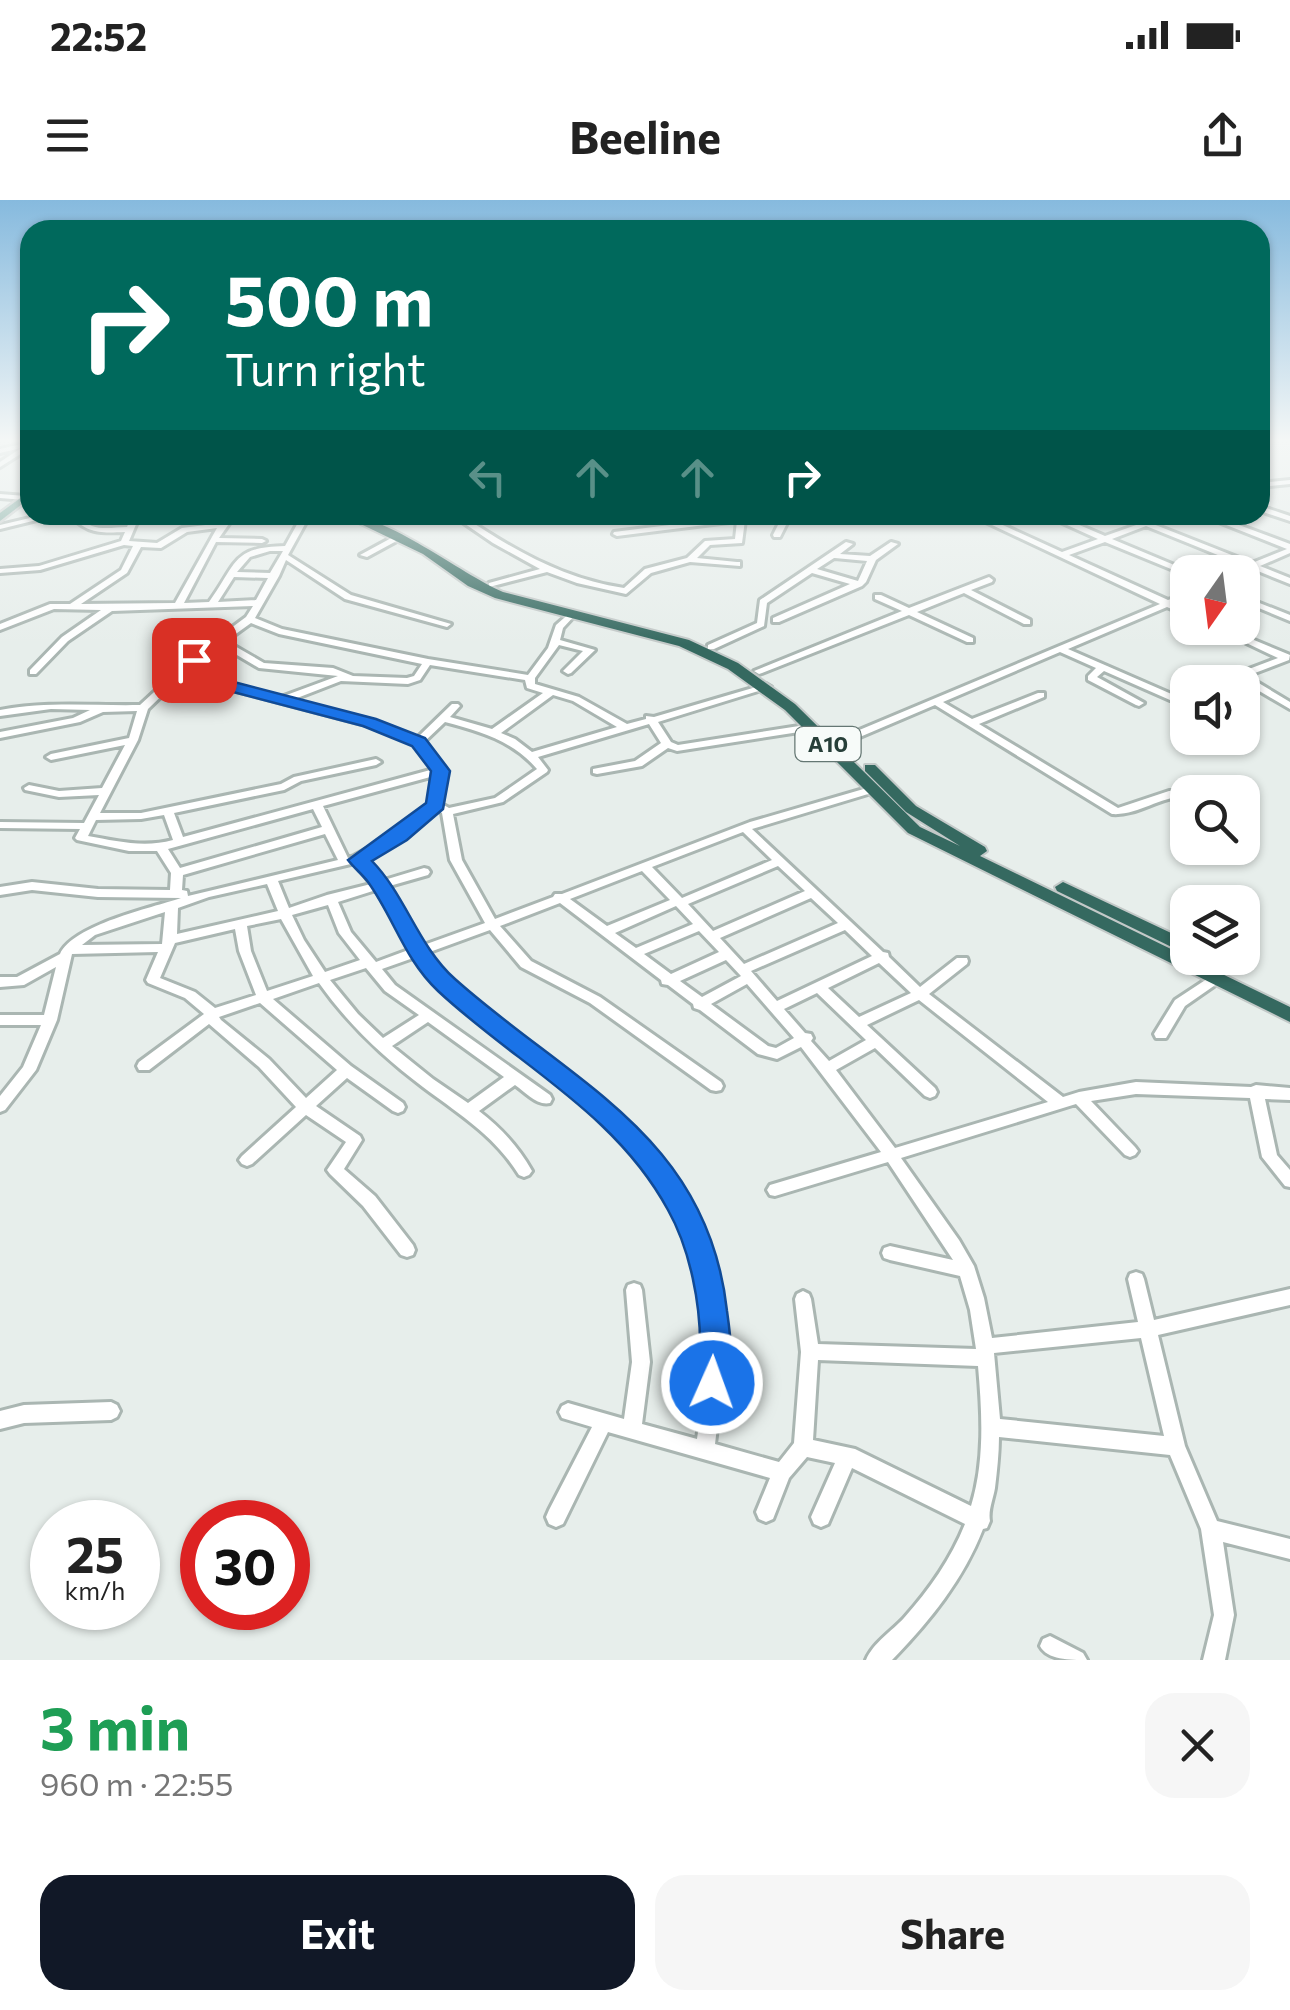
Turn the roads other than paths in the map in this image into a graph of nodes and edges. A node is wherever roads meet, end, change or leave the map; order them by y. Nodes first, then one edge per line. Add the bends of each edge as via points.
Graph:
1 (82, 525) edge
2 (131, 525) edge
3 (220, 525) joint
4 (301, 525) edge
5 (369, 525) edge
6 (382, 525) edge
7 (471, 525) edge
8 (681, 525) edge
9 (738, 525) edge
10 (782, 525) edge
11 (998, 525) edge
12 (1072, 525) edge
13 (1144, 525) edge
14 (1150, 525) edge
15 (1230, 525) edge
16 (129, 530) junction
17 (617, 534) dead end
18 (777, 535) dead end
19 (398, 538) junction
20 (1105, 539) junction
21 (214, 540) junction
22 (124, 543) junction
23 (138, 544) junction
24 (850, 544) dead end
25 (894, 544) dead end
26 (290, 549) junction
27 (1290, 549) edge
28 (364, 555) dead end
29 (1062, 555) junction
30 (1226, 555) edge
31 (834, 556) junction
32 (872, 559) junction
33 (690, 560) junction
34 (1260, 563) edge
35 (738, 564) dead end
36 (1170, 566) edge
37 (1260, 568) edge
38 (546, 570) junction
39 (812, 570) junction
40 (0, 571) edge
41 (234, 574) junction
42 (275, 576) junction
43 (990, 580) dead end
44 (1290, 581) edge
45 (859, 584) junction
46 (492, 585) junction
47 (965, 590) junction
48 (878, 597) dead end
49 (1170, 603) edge
50 (258, 604) junction
51 (1167, 604) junction
52 (1170, 605) edge
53 (178, 606) junction
54 (210, 606) junction
55 (1260, 606) edge
56 (70, 607) junction
57 (110, 608) junction
58 (912, 611) junction
59 (572, 614) junction
60 (1290, 618) edge
61 (250, 619) junction
62 (776, 620) dead end
63 (1027, 622) dead end
64 (448, 624) dead end
65 (0, 628) edge
66 (647, 630) junction
67 (218, 640) junction
68 (970, 640) dead end
69 (555, 642) junction
70 (1259, 645) edge
71 (711, 647) junction
72 (1061, 649) junction
73 (1288, 657) edge
74 (194, 660) junction
75 (428, 662) junction
76 (1102, 667) junction
77 (1260, 668) edge
78 (568, 671) dead end
79 (759, 671) junction
80 (33, 672) dead end
81 (352, 677) junction
82 (530, 678) junction
83 (766, 686) junction
84 (1260, 688) edge
85 (551, 692) junction
86 (1040, 695) dead end
87 (1170, 697) edge
88 (282, 700) junction
89 (937, 702) junction
90 (1140, 703) dead end
91 (455, 706) dead end
92 (1290, 706) edge
93 (142, 708) junction
94 (102, 709) junction
95 (0, 713) edge
96 (443, 718) junction
97 (650, 718) junction
98 (972, 724) junction
99 (812, 727) junction
100 (626, 728) junction
101 (495, 732) junction
102 (0, 735) edge
103 (133, 740) junction
104 (418, 742) junction
105 (835, 743) junction
106 (667, 744) junction
107 (533, 756) junction
108 (51, 757) dead end
109 (376, 762) dead end
110 (440, 771) junction
111 (597, 771) dead end
112 (29, 788) dead end
113 (874, 788) junction
114 (105, 791) junction
115 (1170, 792) edge
116 (316, 804) junction
117 (442, 808) junction
118 (168, 811) junction
119 (89, 821) junction
120 (0, 825) edge
121 (744, 828) junction
122 (329, 829) junction
123 (179, 842) junction
124 (162, 847) junction
125 (352, 861) junction
126 (779, 861) junction
127 (644, 866) junction
128 (424, 872) dead end
129 (177, 873) junction
130 (271, 879) junction
131 (380, 885) junction
132 (0, 891) edge
133 (812, 893) junction
134 (559, 897) junction
135 (331, 898) junction
136 (174, 899) junction
137 (679, 902) junction
138 (283, 914) junction
139 (1113, 918) junction
140 (240, 924) junction
141 (846, 924) junction
142 (492, 925) junction
143 (707, 930) junction
144 (605, 932) junction
145 (1170, 942) edge
146 (168, 944) junction
147 (416, 952) junction
148 (65, 954) junction
149 (632, 954) junction
150 (727, 954) junction
151 (883, 956) junction
152 (962, 961) dead end
153 (369, 966) junction
154 (744, 974) junction
155 (1237, 975) edge
156 (1216, 978) junction
157 (320, 980) junction
158 (667, 981) junction
159 (0, 982) edge
160 (819, 986) junction
161 (920, 994) junction
162 (264, 999) junction
163 (1290, 1002) edge
164 (698, 1005) junction
165 (776, 1007) junction
166 (214, 1014) junction
167 (1290, 1014) edge
168 (428, 1016) junction
169 (0, 1020) edge
170 (50, 1020) junction
171 (859, 1023) junction
172 (1162, 1034) dead end
173 (806, 1038) junction
174 (877, 1040) junction
175 (382, 1046) junction
176 (144, 1066) dead end
177 (828, 1068) junction
178 (346, 1070) junction
179 (515, 1078) junction
180 (716, 1086) dead end
181 (1256, 1091) junction
182 (930, 1092) dead end
183 (1290, 1094) edge
184 (1079, 1098) junction
185 (545, 1099) dead end
186 (1060, 1104) junction
187 (0, 1106) edge
188 (304, 1106) junction
189 (398, 1108) dead end
190 (468, 1111) junction
191 (1130, 1151) dead end
192 (892, 1154) junction
193 (248, 1160) dead end
194 (524, 1171) dead end
195 (1290, 1181) edge
196 (775, 1190) dead end
197 (408, 1250) dead end
198 (890, 1253) dead end
199 (968, 1271) junction
200 (1136, 1279) dead end
201 (634, 1290) dead end
202 (1290, 1296) edge
203 (803, 1300) dead end
204 (1149, 1329) junction
205 (810, 1352) junction
206 (987, 1352) junction
207 (111, 1411) dead end
208 (568, 1412) dead end
209 (0, 1420) edge
210 (604, 1422) junction
211 (994, 1427) junction
212 (632, 1430) junction
213 (1176, 1446) junction
214 (803, 1447) junction
215 (705, 1450) junction
216 (848, 1456) junction
217 (782, 1472) junction
218 (766, 1512) dead end
219 (556, 1517) dead end
220 (821, 1517) dead end
221 (980, 1521) junction
222 (1212, 1528) junction
223 (1290, 1550) edge
224 (1050, 1646) dead end
225 (878, 1660) edge
226 (1076, 1660) edge
227 (1214, 1660) edge

1 - 16 street via 97,532
2 - 16 street
3 - 21 street
3 - 23 street via 185,530 158,546
4 - 26 street
5 - 19 highway, A10
6 - 46 highway, A10
7 - 38 street
8 - 17 street
9 - 33 street via 739,540 711,542
10 - 18 street
11 - 29 street
12 - 20 street
13 - 20 street
14 - 30 street
15 - 27 street
16 - 22 street
19 - 28 street
19 - 59 highway, A10 via 499,595
20 - 29 street
20 - 36 street
21 - 26 street
21 - 53 street
22 - 23 street
22 - 40 street via 40,568
23 - 56 street via 124,571
24 - 31 street
25 - 32 street
26 - 41 street via 252,549
26 - 42 street
26 - 64 street via 348,597
27 - 34 street
29 - 51 street
31 - 32 street
31 - 39 street
32 - 45 street
33 - 35 street
33 - 38 street via 653,568 626,591
37 - 44 street
38 - 46 street
39 - 45 street
39 - 71 street via 763,602 761,624
41 - 42 street
41 - 54 street
42 - 50 street
43 - 47 street
45 - 62 street
46 - 66 highway, A10
47 - 58 street
47 - 63 street
48 - 58 street
49 - 51 street
50 - 54 street
50 - 61 street
51 - 52 street
51 - 72 street
53 - 54 street
53 - 57 street
55 - 60 street
56 - 57 street
56 - 65 street via 53,606
57 - 80 street via 65,638
58 - 68 street
58 - 79 street
59 - 66 highway, A10
59 - 69 street
61 - 67 street
61 - 75 street via 278,631
66 - 71 highway, A10
66 - 83 highway, A10
67 - 74 street
67 - 81 street via 262,666
69 - 78 street via 590,650
69 - 82 street
70 - 73 street
71 - 79 highway, A10
72 - 76 street
72 - 89 street
73 - 77 street
74 - 88 street via 193,670 205,680
74 - 93 street
75 - 81 street via 408,681
75 - 82 street
76 - 87 street
76 - 90 street via 1091,678
79 - 105 highway, A10 via 804,704
81 - 88 street
82 - 85 street via 530,686
83 - 97 street
83 - 99 highway, A10
84 - 92 street
85 - 100 street
85 - 101 street
86 - 98 street
88 - 104 street
89 - 98 street
89 - 105 street
91 - 96 street
93 - 94 street
93 - 103 street
94 - 95 street via 30,706
94 - 102 street
96 - 101 street
96 - 104 street
97 - 100 street
97 - 106 street
98 - 115 street via 1116,812
99 - 105 highway, A10
99 - 106 street via 677,748
100 - 107 street
101 - 107 street
103 - 108 street
103 - 114 street
104 - 110 street
105 - 113 highway, A10
105 - 139 highway, A10 via 934,826
106 - 111 street via 638,764
107 - 117 street via 544,770 506,796
109 - 118 street
110 - 116 street
110 - 117 street
112 - 114 street
113 - 121 street
113 - 139 highway, A10 via 914,830 943,848
114 - 119 street
116 - 122 street
116 - 123 street
117 - 125 street
117 - 142 street via 456,860
118 - 119 street
118 - 123 street
119 - 120 street
119 - 124 street via 84,840
121 - 126 street
121 - 127 street
122 - 125 street
122 - 129 street
123 - 124 street
124 - 129 street
125 - 130 street
125 - 131 street
126 - 133 street
126 - 137 street
127 - 134 street
127 - 137 street
128 - 131 street
129 - 136 street
130 - 136 street
130 - 138 street
131 - 135 street
131 - 147 street
132 - 136 street via 32,886
133 - 141 street
133 - 143 street
134 - 142 street
134 - 144 street
135 - 138 street
135 - 153 street
136 - 146 street
136 - 148 street via 91,932
137 - 143 street
137 - 144 street
138 - 140 street
138 - 157 street
139 - 145 highway, A10
139 - 156 highway, A10
140 - 146 street
140 - 162 street
141 - 151 street
141 - 154 street
142 - 147 street
142 - 180 street via 526,964 595,1000
143 - 149 street
143 - 150 street
144 - 149 street
146 - 148 street
146 - 166 street via 153,980
147 - 153 street
147 - 215 street via 637,1141 682,1207 709,1284 716,1350
148 - 159 street via 19,982
148 - 170 street
149 - 158 street
150 - 154 street
150 - 158 street
151 - 160 street
151 - 161 street
152 - 161 street
153 - 157 street
153 - 168 street
154 - 164 street
154 - 165 street
155 - 163 highway
156 - 167 highway, A10
156 - 172 street via 1180,1003
157 - 162 street
157 - 175 street
158 - 164 street
160 - 165 street
160 - 171 street
161 - 171 street
161 - 186 street
162 - 166 street
162 - 178 street
164 - 173 street via 770,1054
165 - 173 street
166 - 176 street
166 - 188 street
168 - 175 street
168 - 179 street
169 - 170 street
170 - 187 street via 29,1070
171 - 174 street
173 - 177 street
174 - 177 street
174 - 182 street
175 - 190 street
177 - 192 street
178 - 188 street
178 - 189 street
179 - 185 street
179 - 190 street
181 - 183 street
181 - 184 street via 1136,1088
181 - 195 street via 1270,1158
184 - 186 street
184 - 191 street
186 - 192 street
188 - 193 street
188 - 197 street via 355,1140 335,1170
190 - 194 street via 502,1140
192 - 196 street
192 - 199 street
198 - 199 street
199 - 206 street
200 - 204 street
201 - 212 street via 641,1362
202 - 204 street
203 - 205 street
204 - 206 street
204 - 213 street
205 - 206 street
205 - 214 street
206 - 211 street
207 - 209 street
208 - 210 street
210 - 212 street
210 - 219 street
211 - 213 street
211 - 221 street
212 - 215 street
213 - 222 street
214 - 216 street
214 - 217 street
215 - 217 street
216 - 220 street
216 - 221 street
217 - 218 street
221 - 225 street via 956,1570
222 - 223 street
222 - 227 street via 1224,1615
224 - 226 street

